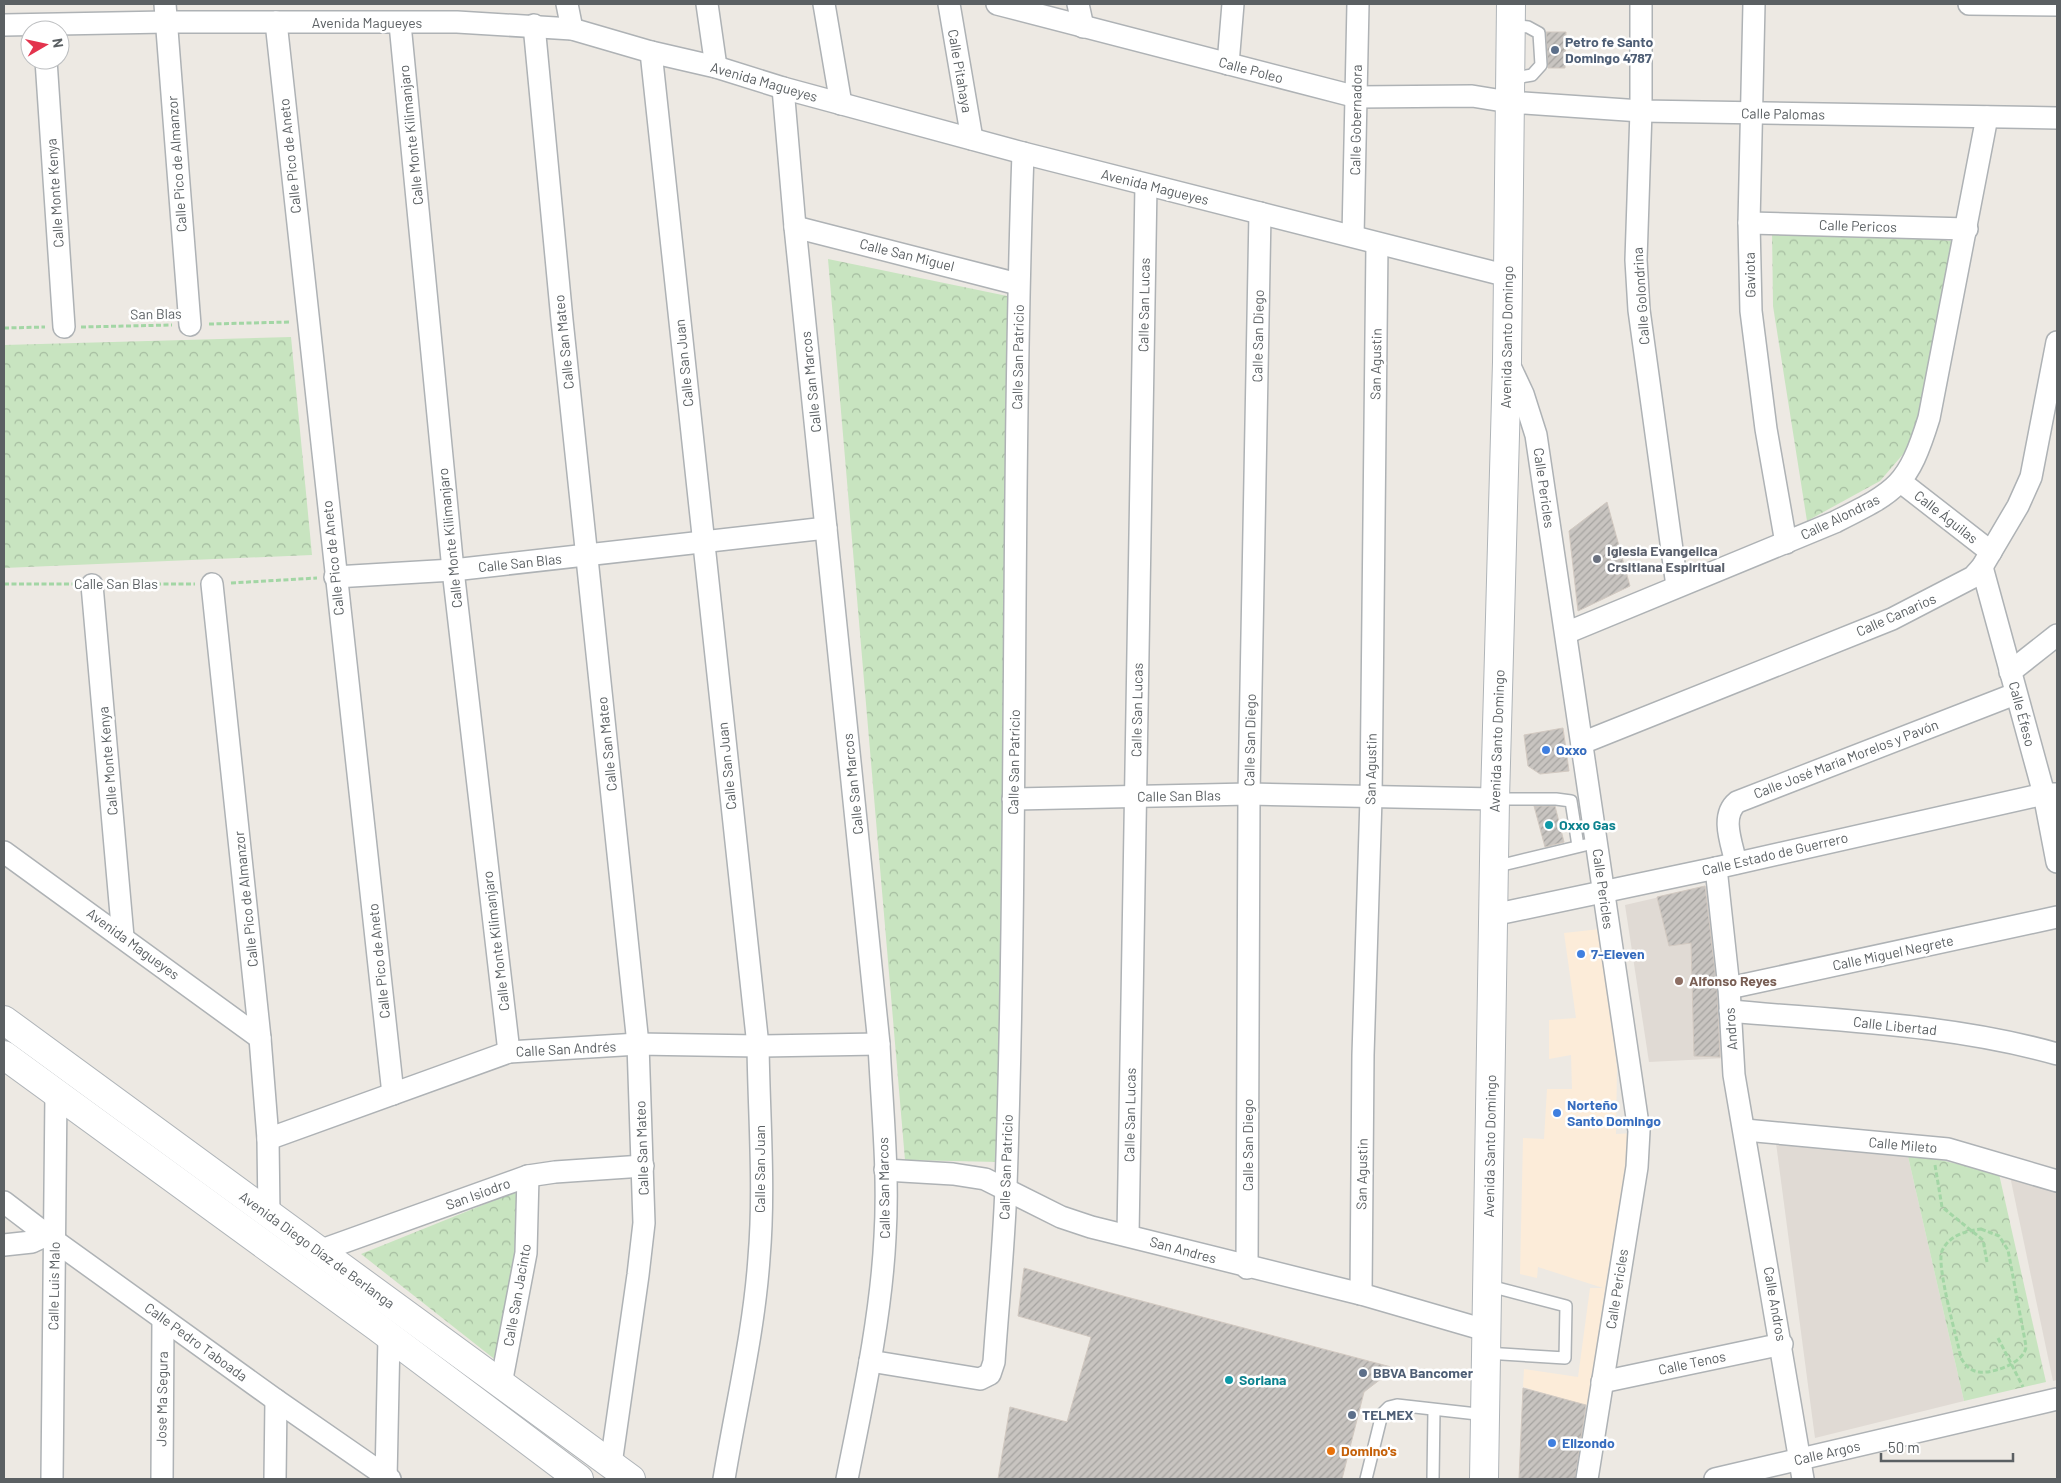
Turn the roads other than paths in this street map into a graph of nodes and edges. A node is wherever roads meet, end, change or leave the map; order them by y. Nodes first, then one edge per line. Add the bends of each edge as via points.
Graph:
1 (568, 4) edge
2 (706, 4) edge
3 (824, 4) edge
4 (949, 4) edge
5 (997, 4) edge
6 (1078, 4) edge
7 (1233, 4) edge
8 (1358, 4) edge
9 (1641, 4) edge
10 (1754, 4) edge
11 (1969, 4) edge
12 (2057, 5) edge
13 (166, 13) edge
14 (455, 13) edge
15 (310, 14) edge
16 (1511, 14) edge
17 (43, 19) edge
18 (276, 22) junction
19 (400, 24) junction
20 (4, 25) edge
21 (534, 25) junction
22 (1083, 27) junction
23 (572, 29) junction
24 (651, 52) junction
25 (1228, 64) junction
26 (716, 67) junction
27 (47, 70) edge
28 (783, 88) junction
29 (1510, 90) junction
30 (1357, 97) junction
31 (841, 104) junction
32 (1641, 111) junction
33 (1752, 113) junction
34 (1987, 117) junction
35 (2057, 118) edge
36 (972, 139) junction
37 (1023, 153) junction
38 (1146, 185) junction
39 (1260, 213) junction
40 (1749, 223) junction
41 (795, 227) junction
42 (1967, 229) junction
43 (1353, 236) junction
44 (1378, 244) junction
45 (1508, 276) junction
46 (1018, 284) junction
47 (190, 325) road end
48 (64, 327) road end
49 (2057, 342) edge
50 (1508, 362) junction
51 (1902, 482) junction
52 (826, 528) junction
53 (703, 542) junction
54 (1786, 543) junction
55 (587, 556) junction
56 (1987, 560) junction
57 (453, 570) junction
58 (335, 577) junction
59 (212, 584) road end
60 (92, 585) road end
61 (1677, 586) junction
62 (1566, 632) junction
63 (2057, 635) edge
64 (2010, 672) junction
65 (2016, 694) junction
66 (1582, 743) junction
67 (1249, 794) junction
68 (2050, 794) edge
69 (1136, 796) junction
70 (1371, 798) junction
71 (1013, 799) junction
72 (1495, 799) junction
73 (1581, 803) junction
74 (1587, 844) junction
75 (4, 852) edge
76 (2057, 862) edge
77 (1726, 866) junction
78 (1494, 867) junction
79 (1602, 891) junction
80 (1493, 915) junction
81 (2057, 917) edge
82 (123, 937) junction
83 (1729, 988) junction
84 (1730, 1011) junction
85 (4, 1020) edge
86 (260, 1038) junction
87 (638, 1044) junction
88 (879, 1044) junction
89 (758, 1046) junction
90 (509, 1052) junction
91 (2057, 1054) edge
92 (4, 1055) edge
93 (56, 1093) junction
94 (394, 1094) junction
95 (1745, 1130) junction
96 (268, 1139) junction
97 (643, 1166) junction
98 (885, 1170) junction
99 (528, 1176) junction
100 (2057, 1181) edge
101 (1006, 1189) junction
102 (4, 1202) edge
103 (269, 1215) junction
104 (1128, 1235) junction
105 (51, 1238) junction
106 (4, 1245) edge
107 (319, 1251) junction
108 (1247, 1268) junction
109 (1486, 1285) junction
110 (1361, 1294) junction
111 (163, 1319) junction
112 (389, 1337) junction
113 (1485, 1342) junction
114 (1782, 1344) junction
115 (870, 1361) junction
116 (1602, 1382) junction
117 (501, 1384) junction
118 (2057, 1399) edge
119 (276, 1400) junction
120 (1434, 1410) junction
121 (1486, 1415) junction
122 (1802, 1469) edge
123 (621, 1472) edge
124 (387, 1478) edge
125 (52, 1479) edge
126 (162, 1479) edge
127 (274, 1479) edge
128 (579, 1479) edge
129 (724, 1479) edge
130 (847, 1479) edge
131 (1366, 1479) edge
132 (1433, 1479) edge
133 (1484, 1479) edge
134 (1587, 1479) edge
135 (1714, 1479) edge

1 - 23 street
2 - 26 street
3 - 31 street
4 - 36 street, Calle Pitahaya
5 - 22 street, Calle Poleo
6 - 22 street
7 - 25 street
8 - 30 street, Calle Gobernadora
9 - 32 street, Calle Golondrina
10 - 33 street, Gaviota
11 - 12 street
13 - 17 street, Avenida Magueyes
13 - 18 street, Avenida Magueyes
13 - 47 street, Calle Pico de Almanzor
14 - 19 street, Avenida Magueyes
14 - 21 street, Avenida Magueyes
15 - 18 street, Avenida Magueyes
15 - 19 street, Avenida Magueyes
16 - 29 main road, Avenida Santo Domingo
17 - 20 street, Avenida Magueyes
18 - 58 street, Calle Pico de Aneto
19 - 57 street, Calle Monte Kilimanjaro
21 - 23 street, Avenida Magueyes
21 - 55 street, Calle San Mateo
22 - 25 street, Calle Poleo
23 - 24 street, Avenida Magueyes
24 - 26 street, Avenida Magueyes
24 - 53 street, Calle San Juan
25 - 30 street, Calle Poleo
26 - 28 street, Avenida Magueyes
27 - 48 street, Calle Monte Kenya
28 - 31 street, Avenida Magueyes
28 - 41 street, Calle San Marcos
29 - 30 street, Calle Poleo via 1472,96
29 - 32 street, Calle Palomas
29 - 45 main road, Avenida Santo Domingo
30 - 43 street, Calle Gobernadora
31 - 36 street, Avenida Magueyes
32 - 33 street, Calle Palomas
32 - 61 street, Calle Golondrina via 1636,260 1639,310
33 - 34 street, Calle Palomas
33 - 40 street, Gaviota
34 - 35 street, Calle Palomas
34 - 42 street, Calle Alondras
36 - 37 street, Avenida Magueyes
37 - 38 street, Avenida Magueyes
37 - 46 street, Calle San Patricio
38 - 39 street, Avenida Magueyes
38 - 69 street, Calle San Lucas
39 - 43 street, Avenida Magueyes
39 - 67 street, Calle San Diego
40 - 42 street, Calle Pericos
40 - 54 street, Gaviota via 1751,311 1757,367
41 - 46 street, Calle San Miguel
41 - 52 street, Calle San Marcos
42 - 51 street, Calle Alondras via 1930,418 1919,450
43 - 44 street, Avenida Magueyes
44 - 45 street, Avenida Magueyes
44 - 70 street, San Agustin
45 - 50 main road, Avenida Santo Domingo
46 - 71 street, Calle San Patricio
49 - 56 street, Calle Canarios via 2031,477
50 - 62 street, Calle Pericles via 1523,394 1536,435
50 - 72 main road, Avenida Santo Domingo
51 - 54 street, Calle Alondras via 1871,504
51 - 56 street, Calle Águilas
52 - 53 street, Calle San Blas
52 - 88 street, Calle San Marcos
53 - 55 street, Calle San Blas
53 - 89 street, Calle San Juan
54 - 61 street, Calle Alondras
55 - 57 street, Calle San Blas
55 - 87 street, Calle San Mateo
56 - 64 street, Calle Éfeso
56 - 66 street, Calle Canarios via 1962,584 1892,619
57 - 58 street, Calle San Blas
57 - 90 street, Calle Monte Kilimanjaro
58 - 94 street, Calle Pico de Aneto
59 - 86 street, Calle Pico de Almanzor
60 - 82 street, Calle Monte Kenya
61 - 62 street, Calle Alondras
62 - 66 street, Calle Pericles
63 - 64 street
64 - 65 street, Calle Éfeso
65 - 68 street, Calle Éfeso
65 - 77 street, Calle José María Morelos y Pavón via 1737,802 1730,807 1728,818
66 - 73 street, Calle Pericles
67 - 69 street, Calle San Blas
67 - 70 street, Calle San Blas
67 - 108 street, Calle San Diego
68 - 76 street, Calle Éfeso
68 - 77 street, Calle Estado de Guerrero
69 - 71 street, Calle San Blas
69 - 104 street, Calle San Lucas
70 - 72 street, Calle San Blas
70 - 110 street, San Agustin via 1363,1055
71 - 101 street, Calle San Patricio
72 - 73 lane via 1556,799
72 - 78 main road, Avenida Santo Domingo
73 - 74 street, Calle Pericles
74 - 78 lane
74 - 79 street, Calle Pericles
75 - 82 street, Avenida Magueyes
77 - 79 street, Calle Estado de Guerrero
77 - 83 street, Andros
78 - 80 main road, Avenida Santo Domingo
79 - 80 street, Calle Estado de Guerrero
79 - 116 street, Calle Pericles via 1640,1131
80 - 109 main road, Avenida Santo Domingo
81 - 83 street, Calle Miguel Negrete
82 - 86 street, Avenida Magueyes
83 - 84 street, Andros
84 - 91 street, Calle Libertad via 1915,1027 1974,1035
84 - 95 street, Andros via 1734,1075
85 - 103 main road, Avenida Diego Díaz de Berlanga
86 - 96 street, Calle Pico de Almanzor
87 - 89 street, Calle San Andrés
87 - 90 street, Calle San Andrés
87 - 97 street, Calle San Mateo
88 - 89 street, Calle San Andrés
88 - 98 street, Calle San Marcos
89 - 129 street, Calle San Juan via 759,1258
90 - 94 street, Calle San Andrés
92 - 93 main road, Avenida Diego Díaz de Berlanga
93 - 105 street, Calle Luis Malo
93 - 112 main road, Avenida Diego Díaz de Berlanga
94 - 96 street, Calle San Andrés
95 - 100 street, Calle Mileto via 1932,1147 1968,1153
95 - 114 street, Calle Andros
96 - 103 street, Calle Pico de Almanzor
97 - 99 street, San Isiodro
97 - 123 street, Calle San Mateo via 644,1223
98 - 101 street, San Andres via 985,1179
98 - 115 street, Calle San Marcos via 884,1245
99 - 107 street, San Isiodro
99 - 117 street, Calle San Jacinto via 526,1253
101 - 104 street, San Andres via 1061,1217
101 - 115 street, Calle San Patricio via 993,1370 990,1374 980,1379
102 - 105 street, Calle Pedro Taboada
103 - 107 main road, Avenida Diego Díaz de Berlanga
104 - 108 street, San Andres
105 - 106 street
105 - 111 street, Calle Pedro Taboada
105 - 125 street, Calle Luis Malo
107 - 117 main road, Avenida Diego Díaz de Berlanga
108 - 110 street, San Andres
109 - 113 main road, Avenida Santo Domingo
109 - 113 lane via 1566,1306 1565,1358
110 - 113 street, San Andres
111 - 119 street, Calle Pedro Taboada
111 - 126 street, Jose Ma Segura
112 - 124 street
112 - 128 main road, Avenida Diego Díaz de Berlanga
113 - 121 main road, Avenida Santo Domingo
114 - 116 street, Calle Tenos
114 - 122 street, Calle Andros
115 - 130 street, Calle San Marcos
116 - 134 street, Calle Pericles
117 - 123 main road, Avenida Diego Díaz de Berlanga
118 - 122 street, Calle Argos
119 - 124 street, Calle Pedro Taboada
119 - 127 street
120 - 121 lane
120 - 131 lane via 1397,1405 1385,1410
120 - 132 lane
121 - 133 main road, Avenida Santo Domingo
122 - 135 street, Calle Argos

